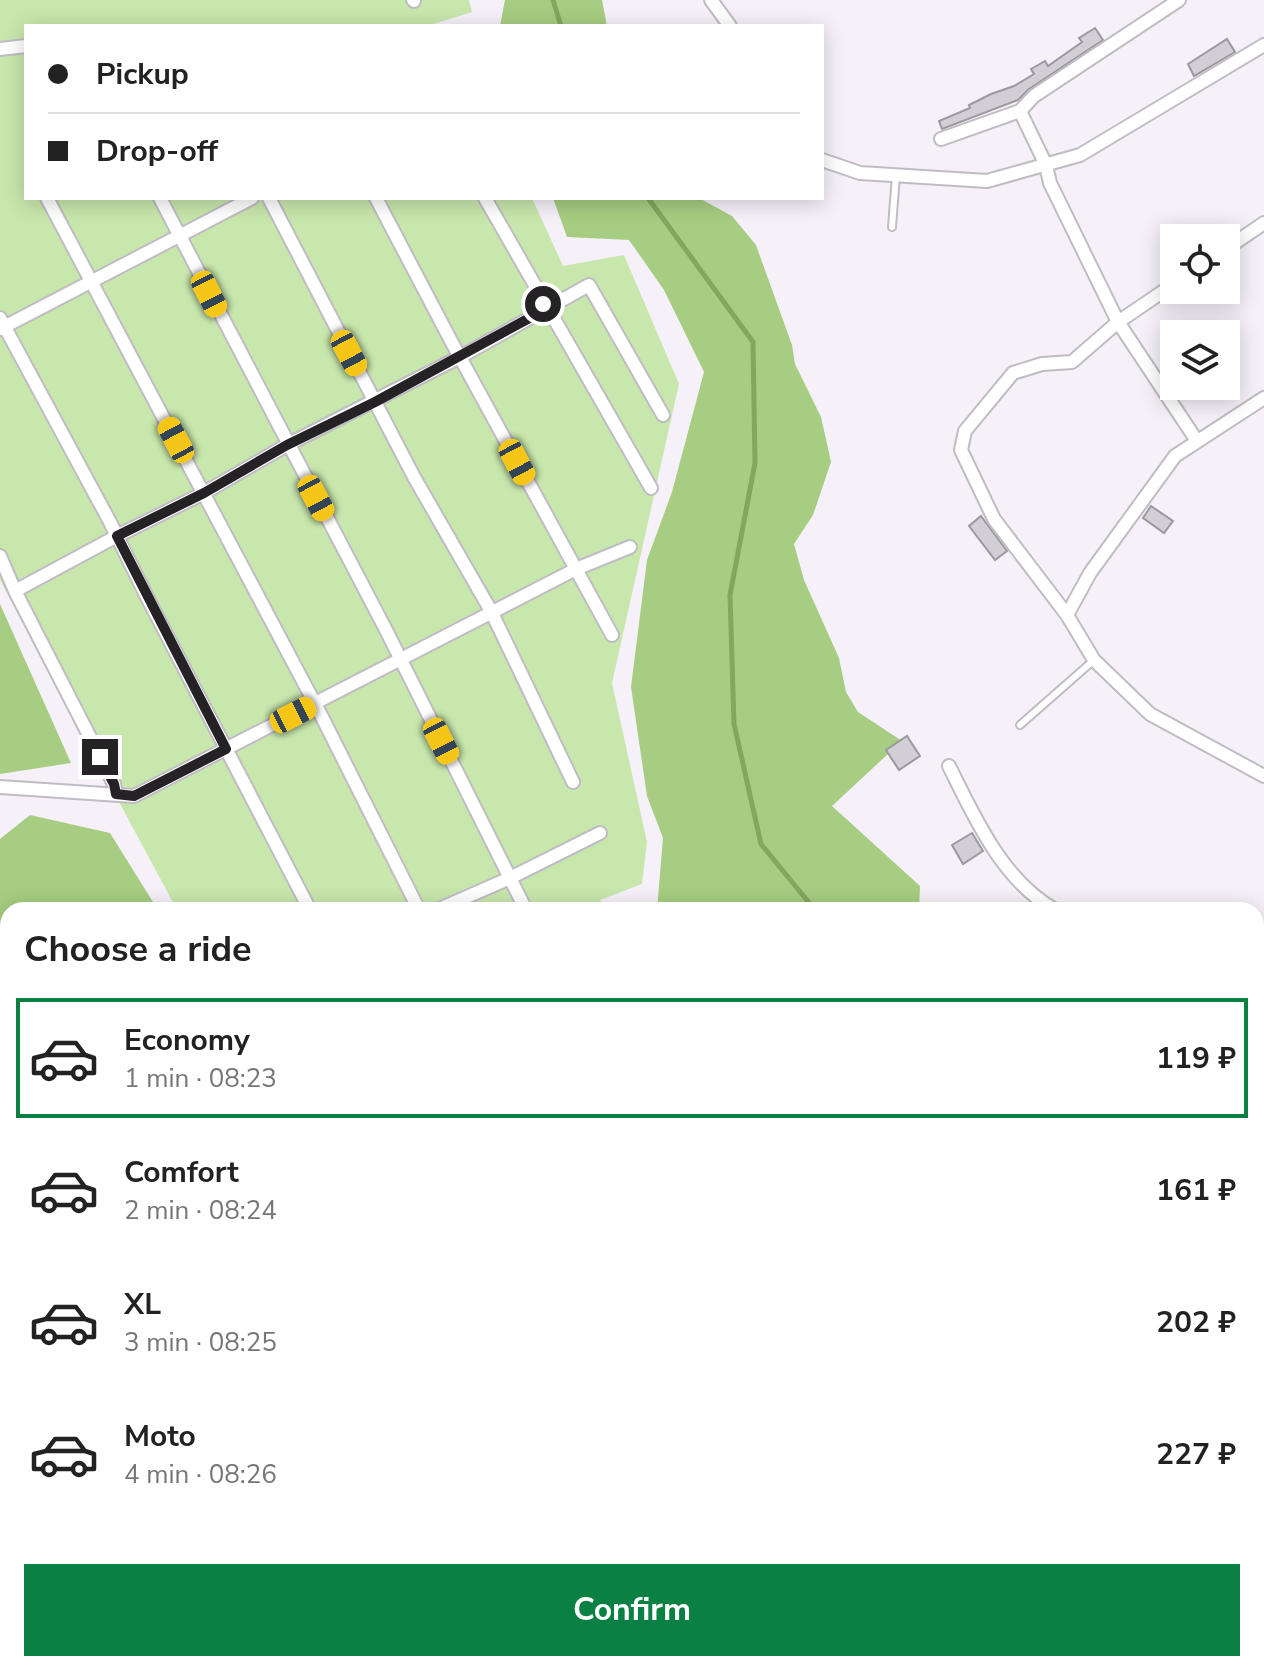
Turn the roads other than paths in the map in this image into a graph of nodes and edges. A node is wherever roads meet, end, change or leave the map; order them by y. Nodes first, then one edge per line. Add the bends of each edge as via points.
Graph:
1 (711, 0) edge
2 (1179, 0) edge
3 (729, 24) edge
4 (1264, 45) edge
5 (24, 46) edge
6 (0, 49) edge
7 (1020, 111) junction
8 (941, 139) dead end
9 (824, 161) edge
10 (1046, 165) junction
11 (896, 175) junction
12 (48, 200) edge
13 (161, 200) edge
14 (248, 200) edge
15 (270, 200) edge
16 (377, 200) edge
17 (486, 200) edge
18 (1264, 223) edge
19 (892, 227) dead end
20 (180, 237) junction
21 (1240, 239) edge
22 (91, 281) junction
23 (1160, 294) edge
24 (546, 309) junction
25 (1118, 322) junction
26 (2, 325) edge
27 (460, 357) junction
28 (1264, 398) edge
29 (375, 402) junction
30 (663, 415) dead end
31 (1197, 441) junction
32 (287, 445) junction
33 (651, 488) dead end
34 (204, 493) junction
35 (117, 536) junction
36 (630, 547) dead end
37 (0, 556) edge
38 (576, 569) junction
39 (15, 591) junction
40 (491, 611) junction
41 (1067, 615) junction
42 (612, 635) dead end
43 (400, 658) junction
44 (1094, 660) junction
45 (315, 704) junction
46 (1020, 725) dead end
47 (226, 749) junction
48 (949, 766) dead end
49 (1264, 776) edge
50 (573, 782) dead end
51 (0, 787) edge
52 (116, 794) junction
53 (600, 833) dead end
54 (510, 878) junction
55 (306, 902) edge
56 (415, 902) edge
57 (455, 902) edge
58 (522, 902) edge
59 (1045, 902) edge

1 - 3 street
2 - 7 street via 1034,96
4 - 10 street via 1080,155
5 - 6 street
7 - 8 street
7 - 10 street
9 - 11 street via 860,173
10 - 11 street via 987,181
10 - 25 street
11 - 19 lane
12 - 22 street
13 - 20 street
14 - 20 street
15 - 29 street
16 - 27 street
17 - 24 street
18 - 21 street
20 - 22 street
20 - 32 street
22 - 26 street
22 - 34 street
23 - 25 street
24 - 27 street
24 - 30 street via 589,285
24 - 33 street
25 - 31 street
25 - 41 street via 1072,362 1013,373 965,431 961,450 994,519
26 - 35 street
27 - 29 street
27 - 38 street
28 - 31 street
29 - 32 street
29 - 40 street
31 - 41 street via 1175,456 1155,482
32 - 34 street
32 - 43 street
34 - 35 street
34 - 45 street
35 - 39 street
35 - 47 street
36 - 38 street
37 - 39 street
38 - 40 street
38 - 42 street
39 - 52 street
40 - 43 street
40 - 50 street
41 - 44 street
43 - 45 street
43 - 54 street
44 - 46 lane
44 - 49 street via 1150,714
45 - 47 street
45 - 56 street
47 - 52 street via 134,796
47 - 55 street
48 - 59 street via 984,837 1021,883
51 - 52 street
53 - 54 street
54 - 57 street
54 - 58 street

